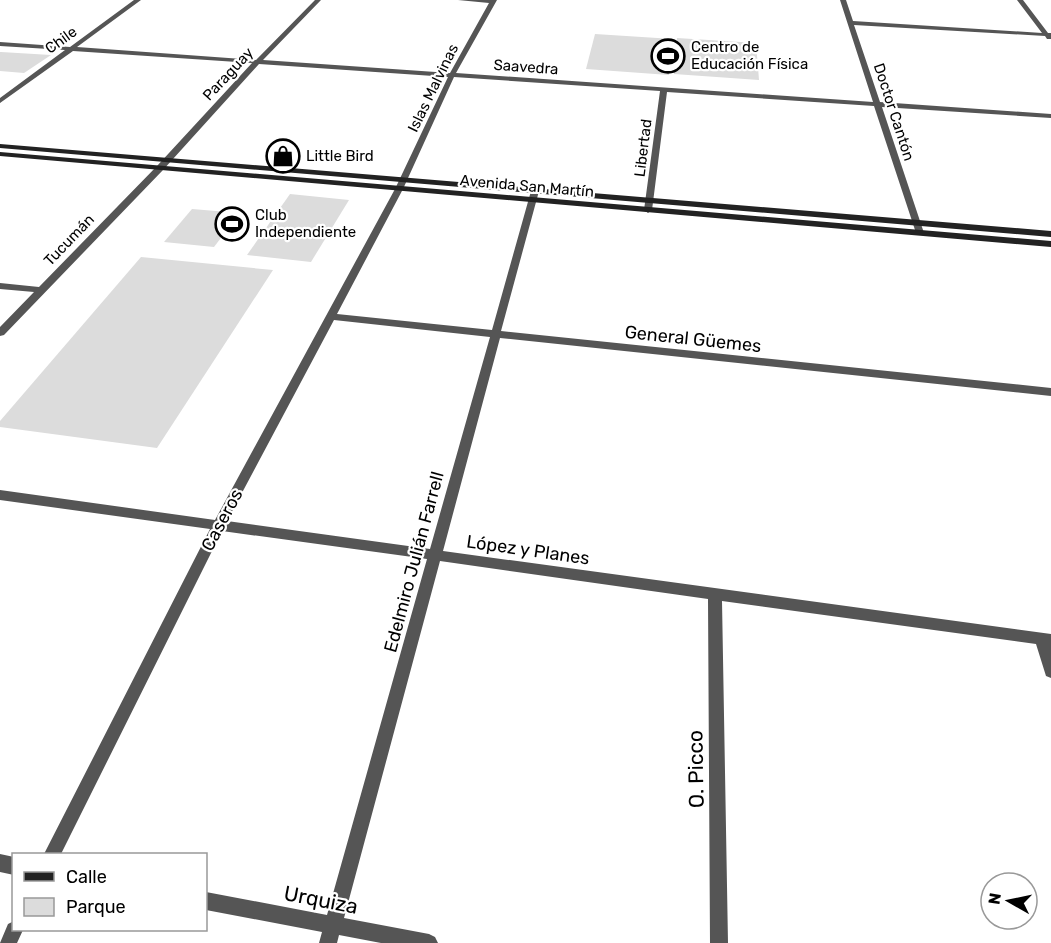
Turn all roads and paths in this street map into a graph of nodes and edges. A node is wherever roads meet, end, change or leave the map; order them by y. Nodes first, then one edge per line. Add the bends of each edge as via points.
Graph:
1 (138, 0) edge
2 (318, 0) edge
3 (461, 0) edge
4 (843, 0) edge
5 (1020, 0) edge
6 (493, 1) edge
7 (850, 23) junction
8 (1048, 35) edge
9 (1051, 41) edge
10 (0, 44) edge
11 (73, 49) junction
12 (257, 62) junction
13 (453, 75) junction
14 (664, 90) junction
15 (0, 101) edge
16 (878, 105) junction
17 (1051, 116) edge
18 (0, 146) edge
19 (0, 154) edge
20 (167, 160) junction
21 (160, 168) junction
22 (401, 184) junction
23 (534, 195) junction
24 (649, 205) junction
25 (917, 223) junction
26 (920, 233) junction
27 (1051, 234) edge
28 (1051, 244) edge
29 (0, 286) edge
30 (41, 290) junction
31 (331, 317) junction
32 (0, 333) edge
33 (496, 335) junction
34 (1051, 392) edge
35 (0, 495) edge
36 (219, 525) junction
37 (435, 555) junction
38 (715, 594) junction
39 (1046, 640) edge
40 (1051, 671) edge
41 (53, 853) edge
42 (207, 902) edge
43 (333, 925) junction
44 (328, 943) edge
45 (429, 943) edge
46 (718, 943) edge

1 - 11 street, Chile
2 - 12 street, Paraguay
3 - 6 street
4 - 7 street, Doctor Cantón
5 - 8 street
6 - 13 street, Islas Malvinas
7 - 8 street
7 - 16 street, Doctor Cantón
8 - 9 street
10 - 11 street, Saavedra
11 - 12 street, Saavedra
11 - 15 street, Chile
12 - 13 street, Saavedra
12 - 20 street, Paraguay
13 - 14 street, Saavedra
13 - 22 street, Islas Malvinas
14 - 16 street, Saavedra
14 - 24 street, Libertad
16 - 17 street, Saavedra
16 - 25 street, Doctor Cantón
18 - 20 main road, Avenida San Martín
19 - 21 main road, Avenida San Martín
20 - 21 street, Paraguay
20 - 22 main road, Avenida San Martín
21 - 22 main road, Avenida San Martín
21 - 30 street, Tucumán
22 - 23 main road, Avenida San Martín
22 - 31 street, Caseros
23 - 24 main road, Avenida San Martín
23 - 33 street, Edelmiro Julián Farrell
24 - 25 main road, Avenida San Martín
24 - 26 main road, Avenida San Martín
25 - 26 street, Doctor Cantón
25 - 27 main road, Avenida San Martín
26 - 28 main road, Avenida San Martín
29 - 30 street
30 - 32 street, Tucumán
31 - 33 street, General Güemes
31 - 36 street, Caseros
33 - 34 street, General Güemes
33 - 37 street, Edelmiro Julián Farrell
35 - 36 street, López y Planes
36 - 37 street, López y Planes
36 - 41 street, Caseros
37 - 38 street, López y Planes
37 - 43 street, Edelmiro Julián Farrell
38 - 39 street, López y Planes
38 - 46 street, O. Picco
39 - 40 street
42 - 43 street, Urquiza
43 - 44 street, Edelmiro Julián Farrell
43 - 45 street, Urquiza

